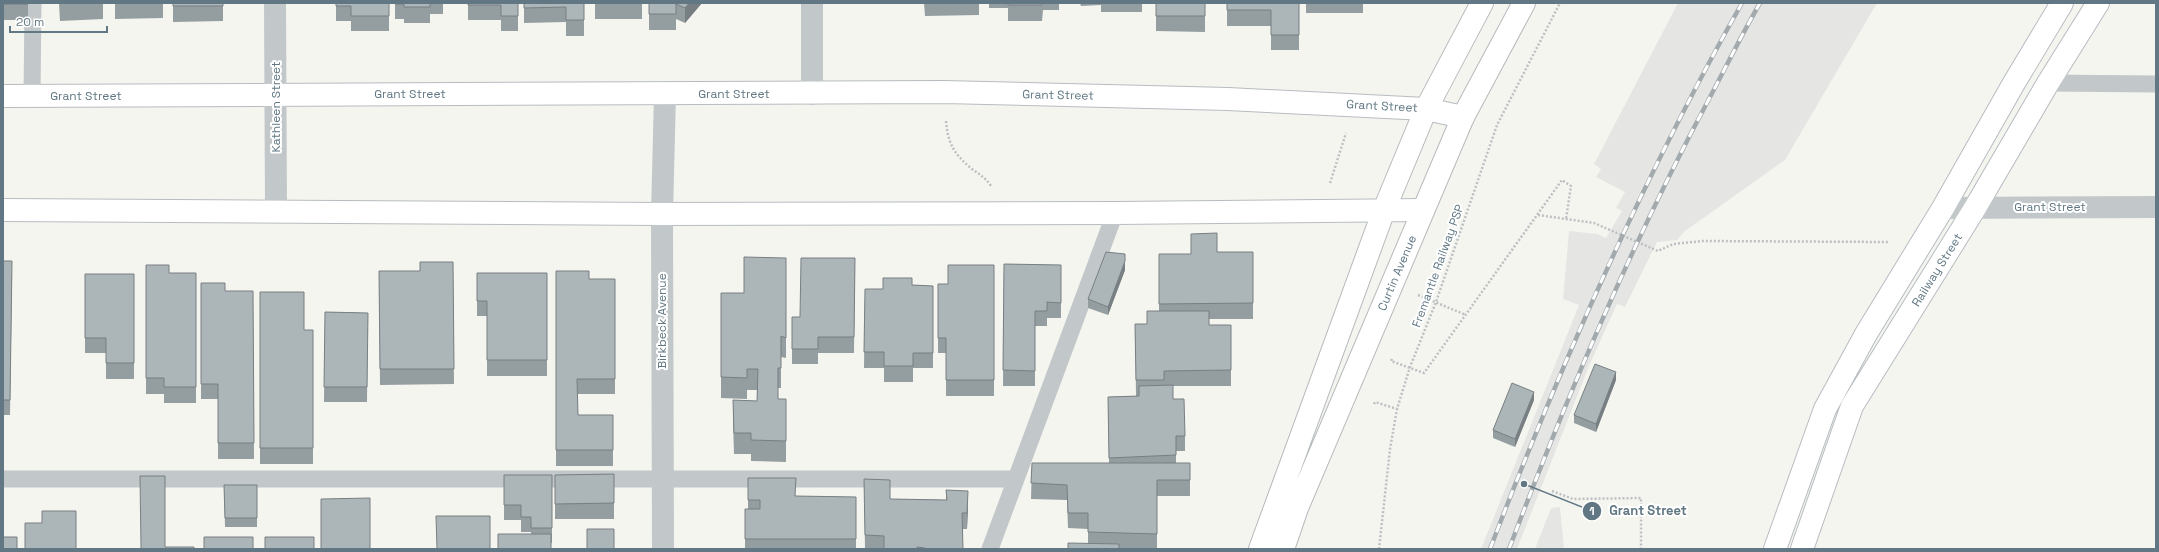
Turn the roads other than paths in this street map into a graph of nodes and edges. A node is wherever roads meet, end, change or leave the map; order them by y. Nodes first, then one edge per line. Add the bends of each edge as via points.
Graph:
1 (33, 3) edge
2 (275, 3) edge
3 (812, 3) edge
4 (1482, 3) edge
5 (1524, 3) edge
6 (2062, 3) edge
7 (2098, 3) edge
8 (2048, 83) junction
9 (2156, 84) edge
10 (665, 94) junction
11 (812, 94) junction
12 (275, 95) junction
13 (3, 96) edge
14 (32, 96) junction
15 (1426, 108) junction
16 (1463, 117) junction
17 (2156, 206) edge
18 (1943, 208) junction
19 (1975, 208) junction
20 (3, 210) edge
21 (1384, 210) junction
22 (1423, 210) junction
23 (276, 211) junction
24 (1115, 213) junction
25 (662, 214) junction
26 (3, 478) edge
27 (662, 478) junction
28 (1015, 480) junction
29 (663, 549) edge
30 (990, 549) edge
31 (1260, 549) edge
32 (1283, 549) edge
33 (1775, 549) edge
34 (1802, 549) edge

1 - 14 lane
2 - 12 street, Kathleen Street
3 - 11 street
4 - 15 main road
5 - 16 main road, Curtin Avenue
6 - 18 main road
7 - 8 main road, Railway Street
8 - 9 lane
8 - 19 main road, Railway Street
10 - 11 main road, Grant Street
10 - 12 main road, Grant Street
10 - 25 street, Birkbeck Avenue
11 - 15 main road, Grant Street via 944,92 1228,99
12 - 14 main road, Grant Street
12 - 23 street, Kathleen Street
13 - 14 main road, Grant Street
15 - 16 main road, Grant Street
15 - 21 main road
16 - 22 main road, Curtin Avenue
17 - 19 street, Grant Street
18 - 19 street, Grant Street
18 - 33 main road via 1866,334 1825,409
19 - 34 main road, Railway Street via 1852,406
20 - 23 main road
21 - 22 main road
21 - 24 main road
21 - 31 main road
22 - 32 main road, Curtin Avenue via 1297,508
23 - 25 main road
24 - 25 main road
24 - 28 lane
25 - 27 street, Birkbeck Avenue
26 - 27 lane
27 - 28 lane
27 - 29 street, Birkbeck Avenue
28 - 30 lane

